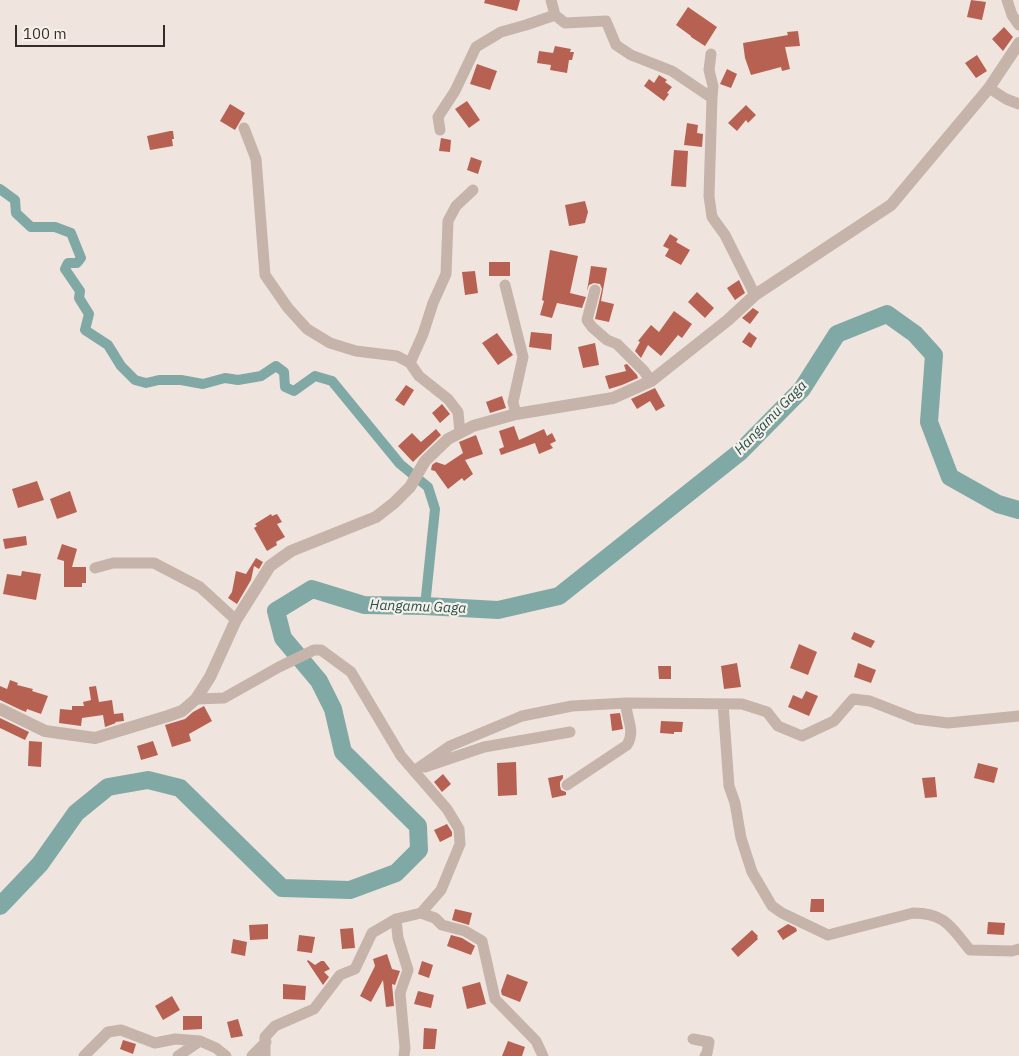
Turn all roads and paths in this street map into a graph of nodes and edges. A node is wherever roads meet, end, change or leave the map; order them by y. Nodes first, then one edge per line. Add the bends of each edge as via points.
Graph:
1 (551, 0) edge
2 (1007, 0) edge
3 (554, 14) junction
4 (1019, 25) edge
5 (1019, 43) edge
6 (711, 54) dead end
7 (989, 88) junction
8 (712, 98) junction
9 (1019, 104) edge
10 (244, 128) dead end
11 (440, 130) dead end
12 (472, 190) dead end
13 (505, 285) dead end
14 (595, 290) dead end
15 (755, 295) junction
16 (410, 364) junction
17 (651, 381) junction
18 (516, 414) junction
19 (460, 433) junction
20 (95, 568) dead end
21 (236, 620) junction
22 (196, 700) junction
23 (626, 703) junction
24 (723, 704) junction
25 (0, 709) edge
26 (1019, 716) edge
27 (570, 732) dead end
28 (414, 771) junction
29 (567, 785) dead end
30 (422, 913) junction
31 (396, 919) junction
32 (1019, 949) edge
33 (693, 1039) dead end
34 (200, 1041) junction
35 (266, 1042) junction
36 (84, 1056) edge
37 (178, 1056) edge
38 (226, 1056) edge
39 (252, 1056) edge
40 (265, 1056) edge
41 (404, 1056) edge
42 (543, 1056) edge
43 (705, 1056) edge

1 - 3 street
2 - 4 street
3 - 8 street via 565,23 606,21 616,45 672,72
3 - 11 street via 501,32 476,47 455,91 438,117
5 - 7 street
6 - 8 street
7 - 9 street
7 - 15 street via 890,205
8 - 15 street via 709,196 712,217 725,235
10 - 16 street via 256,159 265,275 288,308 307,328 330,343 356,351 397,356
12 - 16 street via 456,206 448,221 446,274
13 - 18 street via 522,357 513,402
14 - 17 street via 587,320 607,340 617,344
15 - 17 street
16 - 19 street via 458,412
17 - 18 street via 613,398
18 - 19 street
19 - 21 street via 448,439 425,461 410,487 376,517 291,551 270,566
20 - 21 street via 113,563 154,563 200,587
21 - 22 street
22 - 25 street via 182,711 95,738 45,731
22 - 28 street via 224,698 314,650 321,650 350,672
23 - 24 street
23 - 28 street via 572,706 522,716 450,746
23 - 29 street via 631,728 631,739 627,745
24 - 26 street via 742,704 767,712 778,726 802,736 834,721 853,699 870,701 916,719 948,723
24 - 32 street via 729,786 741,838 752,872 772,906 828,935 913,913 928,913 946,921 970,950
27 - 28 street via 484,747
28 - 30 street via 447,809 459,829 460,844 441,890
30 - 31 street
30 - 42 street via 482,941 495,999 536,1041
31 - 35 street via 372,933 355,969 340,975 314,1009 275,1026
31 - 41 street via 408,970 400,993
33 - 43 street via 709,1042
34 - 36 street via 176,1039 155,1043 120,1030 108,1032
34 - 37 street
34 - 38 street
35 - 39 street
35 - 40 street

